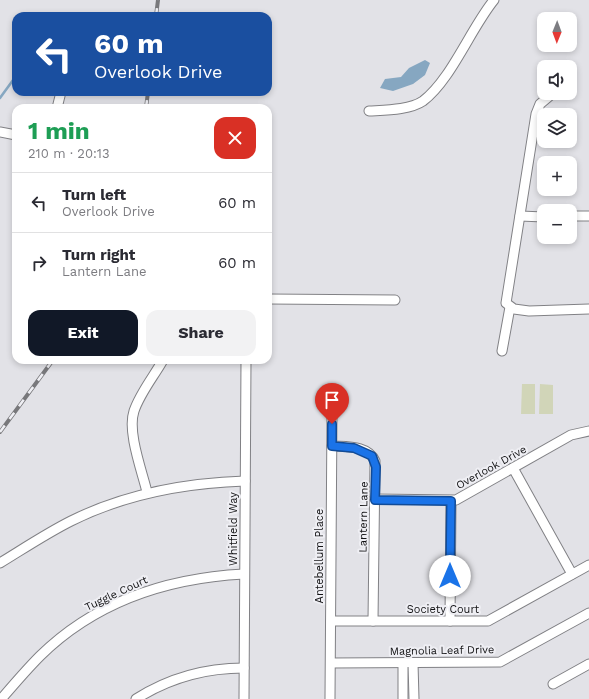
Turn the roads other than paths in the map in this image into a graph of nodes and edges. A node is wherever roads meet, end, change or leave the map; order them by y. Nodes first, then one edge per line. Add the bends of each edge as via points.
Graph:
1 (494, 0) edge
2 (545, 100) edge
3 (369, 111) dead end
4 (0, 132) edge
5 (12, 134) edge
6 (520, 216) junction
7 (577, 216) edge
8 (589, 216) edge
9 (537, 217) edge
10 (272, 299) edge
11 (395, 300) dead end
12 (510, 308) junction
13 (589, 309) edge
14 (502, 351) dead end
15 (161, 364) edge
16 (246, 364) edge
17 (332, 413) dead end
18 (589, 431) edge
19 (332, 446) junction
20 (513, 468) junction
21 (245, 481) junction
22 (147, 492) junction
23 (375, 500) junction
24 (451, 501) junction
25 (0, 563) edge
26 (589, 565) edge
27 (244, 574) junction
28 (572, 574) junction
29 (589, 613) edge
30 (331, 621) junction
31 (373, 621) junction
32 (450, 621) junction
33 (331, 663) junction
34 (403, 663) junction
35 (413, 663) junction
36 (589, 664) edge
37 (244, 668) junction
38 (553, 684) dead end
39 (3, 697) dead end
40 (136, 699) edge
41 (244, 699) edge
42 (330, 699) edge
43 (404, 699) edge
44 (414, 699) edge

1 - 3 street via 442,80 422,101 398,109
2 - 6 street via 536,114
4 - 5 street
6 - 9 street
6 - 12 street via 506,296 506,303
7 - 8 street
10 - 11 street
12 - 13 street via 529,311
12 - 14 street
15 - 22 street via 138,403 133,418 134,436
16 - 21 street, Whitfield Way
17 - 19 street, Antebellum Place
18 - 20 street, Overlook Drive via 571,435
19 - 23 street, Lantern Lane via 354,448 372,456 376,467
19 - 30 street, Antebellum Place
20 - 24 street, Overlook Drive via 462,498
20 - 28 street
21 - 22 street via 212,482
21 - 27 street, Whitfield Way
22 - 25 street via 71,521
23 - 24 street, Overlook Drive
23 - 31 street, Lantern Lane
24 - 32 street
26 - 28 street, Society Court
27 - 37 street, Whitfield Way
27 - 39 street, Tuggle Court via 171,583 102,611 53,644
28 - 32 street, Society Court via 488,621
29 - 35 street, Magnolia Leaf Drive via 500,662
30 - 31 street, Society Court
30 - 33 street, Antebellum Place
31 - 32 street, Society Court
33 - 34 street, Magnolia Leaf Drive
33 - 42 street, Antebellum Place
34 - 35 street, Magnolia Leaf Drive
34 - 43 street
35 - 44 street
36 - 38 street
37 - 40 street via 207,670 186,676
37 - 41 street, Whitfield Way

